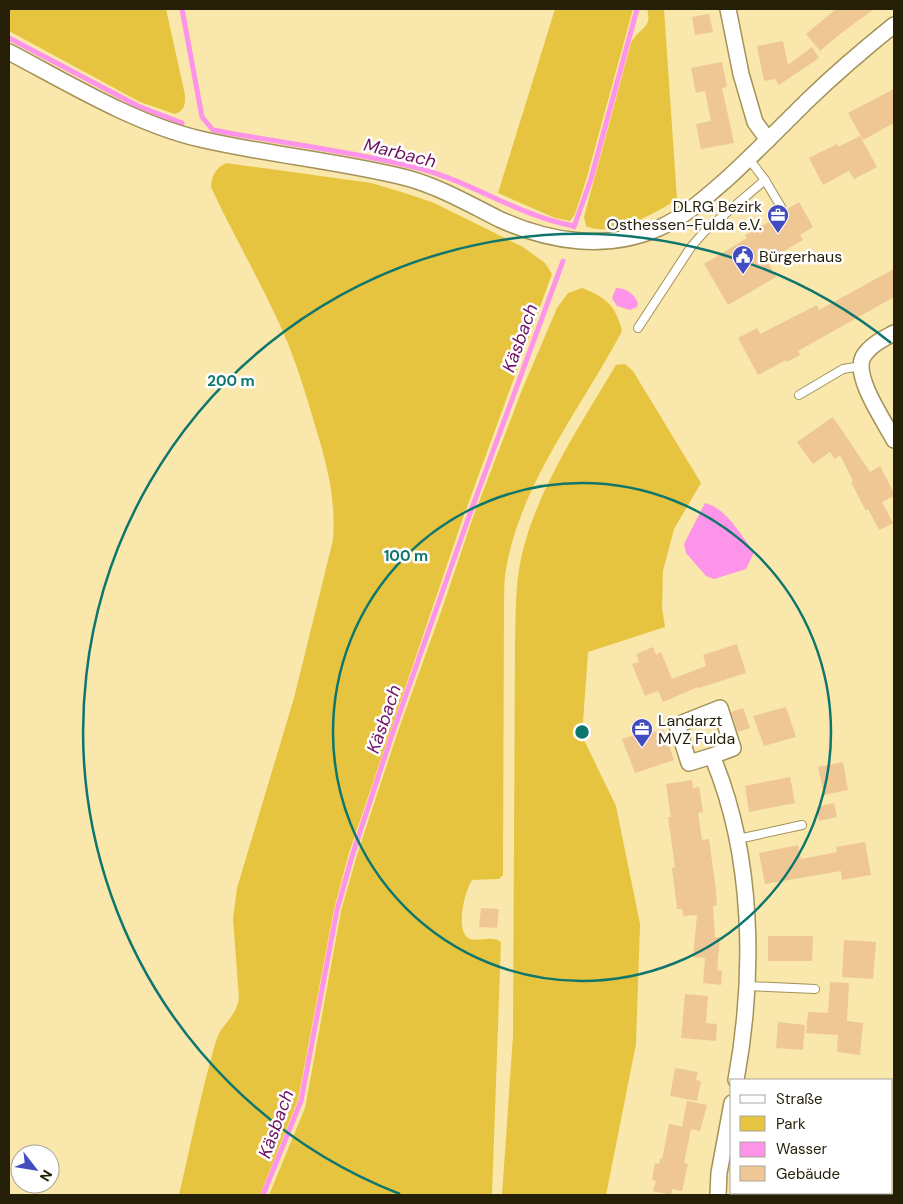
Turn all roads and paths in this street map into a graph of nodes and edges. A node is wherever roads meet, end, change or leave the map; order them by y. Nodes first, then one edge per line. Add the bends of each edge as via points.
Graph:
1 (728, 9) edge
2 (894, 25) edge
3 (9, 52) edge
4 (768, 140) junction
5 (749, 159) junction
6 (765, 180) junction
7 (781, 207) dead end
8 (638, 328) dead end
9 (894, 333) edge
10 (862, 366) junction
11 (799, 395) dead end
12 (894, 440) edge
13 (712, 756) dead end
14 (802, 826) dead end
15 (738, 839) junction
16 (748, 986) junction
17 (815, 989) dead end
18 (736, 1079) edge
19 (729, 1128) edge
20 (718, 1195) edge

1 - 4 street via 754,122
2 - 4 street via 861,51
3 - 5 street via 101,101 198,139 411,179 528,231 583,242 635,237 658,228 700,203
4 - 5 street
5 - 6 lane
6 - 7 lane
6 - 8 lane via 691,247
9 - 10 street via 872,346 862,359
10 - 11 lane via 843,368
10 - 12 street via 864,382
13 - 15 street
14 - 15 lane
15 - 16 street via 748,937
16 - 17 lane
16 - 18 street
19 - 20 street via 719,1173

